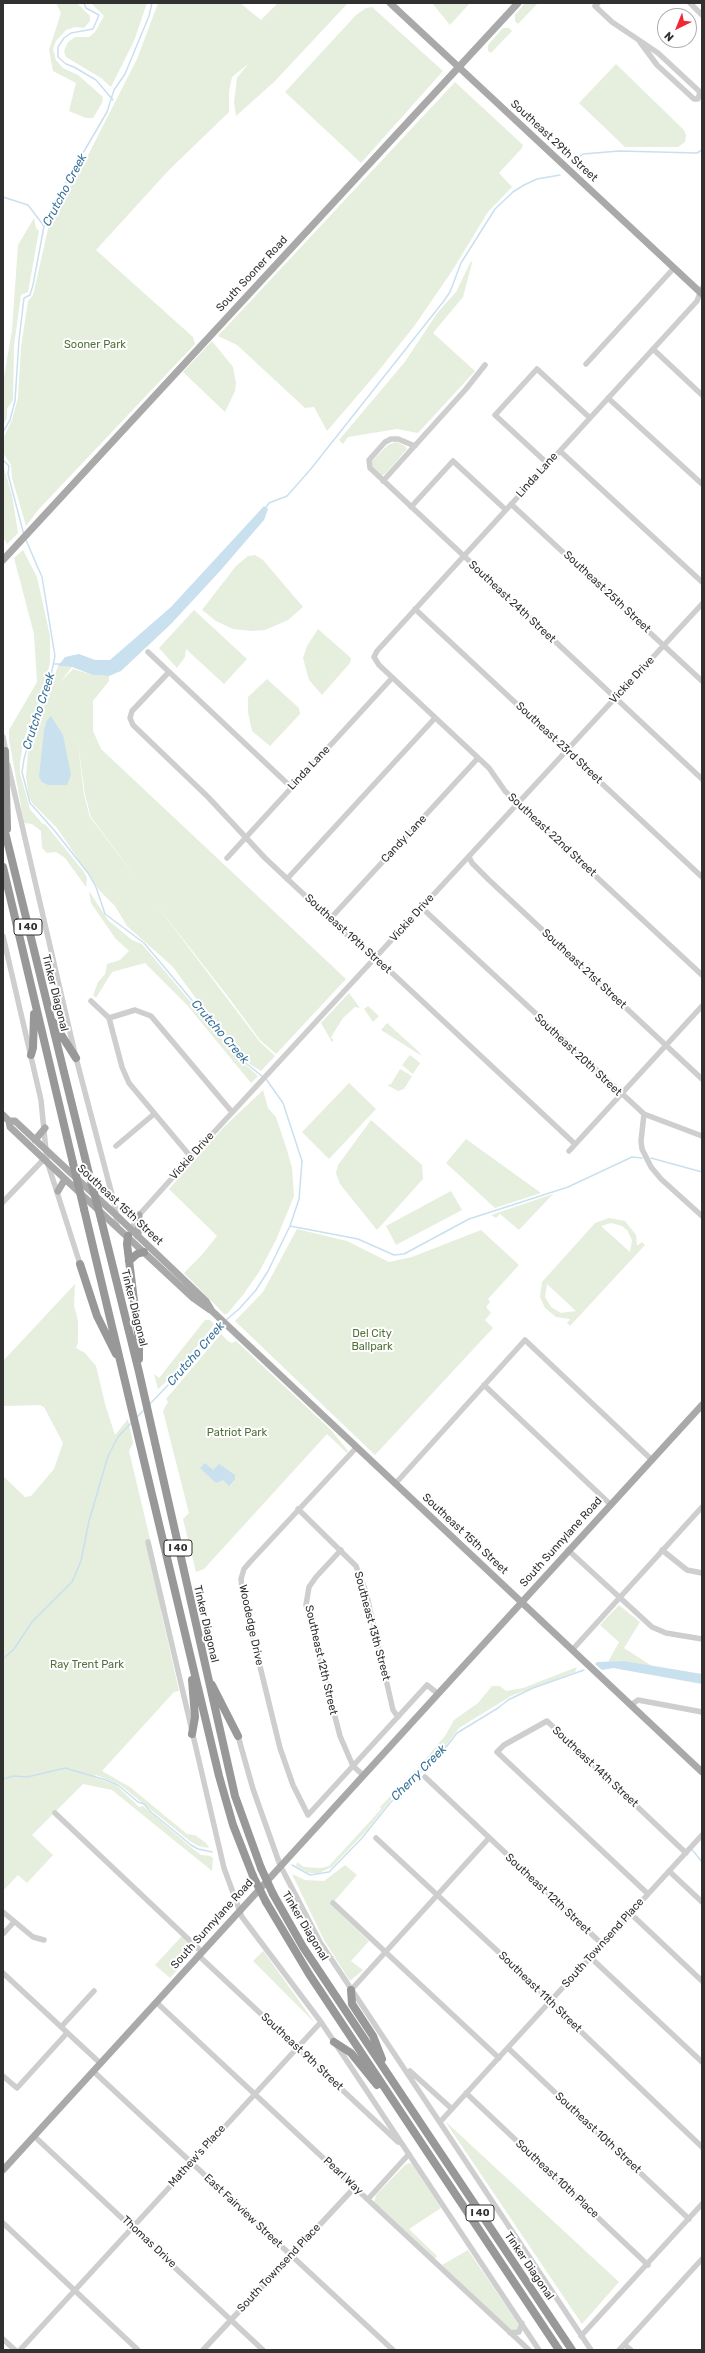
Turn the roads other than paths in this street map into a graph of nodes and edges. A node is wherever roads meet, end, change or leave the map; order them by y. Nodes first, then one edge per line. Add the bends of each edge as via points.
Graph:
1 (390, 3) edge
2 (518, 3) edge
3 (598, 3) edge
4 (690, 3) edge
5 (702, 15) edge
6 (640, 42) junction
7 (458, 67) junction
8 (674, 268) junction
9 (701, 292) edge
10 (653, 349) junction
11 (586, 364) dead end
12 (485, 365) dead end
13 (702, 395) edge
14 (608, 398) junction
15 (590, 418) junction
16 (415, 446) junction
17 (560, 451) junction
18 (548, 464) junction
19 (383, 481) junction
20 (702, 484) edge
21 (512, 504) junction
22 (411, 507) junction
23 (506, 510) junction
24 (463, 556) junction
25 (3, 560) edge
26 (702, 582) edge
27 (702, 604) edge
28 (415, 609) junction
29 (664, 645) junction
30 (148, 652) dead end
31 (374, 657) joint
32 (169, 672) junction
33 (392, 678) junction
34 (702, 681) edge
35 (615, 698) junction
36 (435, 718) junction
37 (3, 737) edge
38 (6, 751) junction
39 (567, 751) junction
40 (478, 758) junction
41 (702, 779) edge
42 (291, 787) junction
43 (518, 804) junction
44 (3, 824) edge
45 (246, 837) junction
46 (6, 838) junction
47 (469, 857) junction
48 (227, 858) dead end
49 (3, 867) edge
50 (702, 877) edge
51 (287, 879) junction
52 (422, 908) junction
53 (330, 919) junction
54 (3, 936) edge
55 (376, 958) junction
56 (702, 975) edge
57 (91, 1001) dead end
58 (35, 1003) junction
59 (702, 1006) edge
60 (49, 1016) junction
61 (109, 1018) junction
62 (666, 1045) junction
63 (31, 1055) junction
64 (76, 1058) junction
65 (702, 1078) edge
66 (621, 1094) junction
67 (232, 1112) junction
68 (154, 1114) junction
69 (644, 1114) junction
70 (6, 1118) edge
71 (45, 1128) junction
72 (702, 1136) edge
73 (35, 1140) junction
74 (575, 1144) junction
75 (116, 1146) dead end
76 (569, 1151) dead end
77 (47, 1152) junction
78 (191, 1157) junction
79 (46, 1160) junction
80 (65, 1179) junction
81 (58, 1191) junction
82 (3, 1202) edge
83 (116, 1215) junction
84 (139, 1215) junction
85 (702, 1216) edge
86 (117, 1226) junction
87 (129, 1233) junction
88 (138, 1236) junction
89 (144, 1252) junction
90 (129, 1261) junction
91 (80, 1264) joint
92 (171, 1273) junction
93 (121, 1364) junction
94 (139, 1372) junction
95 (484, 1385) junction
96 (702, 1405) edge
97 (356, 1448) junction
98 (652, 1460) junction
99 (395, 1484) junction
100 (610, 1504) junction
101 (702, 1507) edge
102 (298, 1509) junction
103 (148, 1542) dead end
104 (341, 1550) junction
105 (568, 1550) junction
106 (662, 1550) junction
107 (702, 1573) edge
108 (619, 1598) junction
109 (522, 1601) junction
110 (702, 1640) edge
111 (188, 1648) junction
112 (573, 1649) junction
113 (205, 1668) junction
114 (437, 1693) junction
115 (631, 1706) junction
116 (702, 1712) edge
117 (398, 1717) junction
118 (192, 1734) junction
119 (238, 1736) joint
120 (353, 1766) junction
121 (702, 1772) edge
122 (363, 1775) junction
123 (425, 1777) dead end
124 (55, 1813) dead end
125 (702, 1835) edge
126 (376, 1838) dead end
127 (489, 1838) junction
128 (686, 1853) junction
129 (280, 1865) junction
130 (669, 1871) junction
131 (648, 1894) junction
132 (436, 1895) junction
133 (702, 1902) edge
134 (333, 1903) dead end
135 (239, 1910) junction
136 (3, 1912) edge
137 (630, 1913) junction
138 (14, 1922) junction
139 (3, 1934) edge
140 (44, 1940) dead end
141 (602, 1944) junction
142 (384, 1952) junction
143 (200, 1954) junction
144 (590, 1957) junction
145 (3, 1973) edge
146 (702, 1981) edge
147 (351, 1990) junction
148 (94, 1991) dead end
149 (550, 2001) junction
150 (156, 2002) junction
151 (321, 2022) junction
152 (61, 2027) junction
153 (67, 2033) junction
154 (334, 2042) junction
155 (296, 2047) junction
156 (508, 2048) junction
157 (499, 2058) junction
158 (702, 2062) edge
159 (100, 2063) junction
160 (404, 2065) junction
161 (93, 2071) junction
162 (3, 2076) edge
163 (389, 2076) junction
164 (254, 2093) junction
165 (466, 2093) junction
166 (452, 2109) junction
167 (402, 2114) junction
168 (440, 2122) junction
169 (34, 2136) junction
170 (702, 2147) edge
171 (407, 2152) junction
172 (192, 2162) junction
173 (3, 2170) edge
174 (354, 2187) junction
175 (368, 2199) junction
176 (702, 2204) edge
177 (689, 2219) junction
178 (3, 2223) edge
179 (133, 2226) junction
180 (291, 2256) junction
181 (702, 2259) edge
182 (648, 2265) junction
183 (74, 2290) junction
184 (231, 2319) junction
185 (522, 2323) junction
186 (510, 2333) junction
187 (582, 2336) junction
188 (3, 2339) edge
189 (625, 2345) junction
190 (15, 2350) edge
191 (20, 2350) edge
192 (138, 2350) edge
193 (203, 2350) edge
194 (263, 2350) edge
195 (393, 2350) edge
196 (529, 2350) edge
197 (539, 2350) edge
198 (559, 2350) edge
199 (572, 2350) edge
200 (591, 2350) edge
201 (619, 2350) edge
202 (630, 2350) edge

1 - 7 main road, Southeast 29th Street
2 - 7 main road, South Sooner Road
3 - 6 street via 595,6 612,22
4 - 5 street
6 - 6 street via 658,53 700,92 698,99 694,99 657,65
7 - 8 main road, Southeast 29th Street
7 - 25 main road, South Sooner Road
8 - 9 main road, Southeast 29th Street
8 - 11 street
9 - 10 street, Linda Lane via 697,301
10 - 13 street
10 - 14 street, Linda Lane
12 - 16 street
14 - 15 street, Linda Lane
14 - 20 street
15 - 17 street, Linda Lane
15 - 18 street via 537,369 495,415
16 - 19 street
16 - 19 street, Southeast 24th Street via 398,438 385,442 368,464
17 - 18 street, Linda Lane
17 - 26 street
18 - 21 street, Linda Lane
19 - 22 street, Southeast 24th Street
21 - 23 street, Linda Lane
21 - 29 street, Southeast 25th Street
22 - 23 street via 453,461
22 - 24 street, Southeast 24th Street
23 - 24 street, Linda Lane
24 - 28 street, Linda Lane
24 - 35 street, Southeast 24th Street
27 - 29 street, Vickie Drive
28 - 31 street, Linda Lane
28 - 39 street, Southeast 23rd Street
29 - 34 street, Southeast 25th Street
29 - 35 street, Vickie Drive
30 - 32 street
31 - 33 street, Southeast 22nd Street via 379,666
32 - 42 street
32 - 45 street, Southeast 19th Street via 132,711 130,718 133,725
33 - 36 street, Southeast 22nd Street
33 - 42 street, Linda Lane
35 - 39 street, Vickie Drive
35 - 41 street, Southeast 24th Street
36 - 40 street, Southeast 22nd Street
36 - 51 street
37 - 38 street, Tinker Diagonal
38 - 46 highway
38 - 64 street, Tinker Diagonal
39 - 43 street, Vickie Drive
39 - 50 street, Southeast 23rd Street
40 - 43 street, Southeast 22nd Street
40 - 53 street, Candy Lane
42 - 45 street, Linda Lane
43 - 47 street, Vickie Drive
43 - 56 street, Southeast 22nd Street
44 - 46 highway, Tinker Diagonal / I 40
45 - 48 street, Linda Lane
45 - 51 street, Southeast 19th Street
46 - 60 highway, Tinker Diagonal / I 40
47 - 52 street, Vickie Drive
47 - 62 street, Southeast 21st Street via 489,880
49 - 58 highway, Tinker Diagonal / I 40
51 - 53 street, Southeast 19th Street
52 - 55 street, Vickie Drive
52 - 66 street, Southeast 20th Street
53 - 55 street, Southeast 19th Street
54 - 63 street
55 - 67 street, Vickie Drive
55 - 74 street, Southeast 19th Street
57 - 61 street
58 - 63 highway
58 - 93 highway, Tinker Diagonal / I 40, bridge
59 - 62 street
60 - 64 highway
60 - 94 highway, Tinker Diagonal / I 40, bridge
61 - 67 street via 135,1010 151,1016
61 - 68 street via 124,1075
62 - 65 street, Southeast 21st Street
62 - 66 street
63 - 71 street
64 - 83 street, Tinker Diagonal
66 - 69 street, Southeast 20th Street
66 - 74 street
67 - 78 street, Vickie Drive
68 - 75 street
68 - 78 street
69 - 72 street
69 - 85 street via 641,1141 648,1162 661,1179
70 - 73 main road, Southeast 15th Street via 15,1121
70 - 79 main road, Southeast 15th Street via 10,1127
71 - 73 main road
71 - 77 street
73 - 77 main road, Southeast 15th Street
74 - 76 street
77 - 79 street
77 - 83 main road, Southeast 15th Street
78 - 84 street, Vickie Drive
79 - 80 main road, Southeast 15th Street
79 - 81 street
79 - 82 street
80 - 81 main road
80 - 86 main road, Southeast 15th Street
81 - 91 street
83 - 86 street, Tinker Diagonal
83 - 87 main road, Southeast 15th Street
84 - 87 street, Vickie Drive
84 - 88 main road
86 - 87 main road, Southeast 15th Street
87 - 88 main road, Southeast 15th Street
87 - 89 main road, Southeast 15th Street
87 - 90 highway
88 - 92 main road, Southeast 15th Street
89 - 90 highway
89 - 92 main road, Southeast 15th Street
90 - 94 highway via 139,1342
91 - 93 highway via 97,1316
92 - 97 main road, Southeast 15th Street
93 - 111 highway, Tinker Diagonal / I 40
94 - 113 highway, Tinker Diagonal / I 40
95 - 98 street via 525,1340
95 - 99 street
95 - 100 street
96 - 98 main road, South Sunnylane Road
97 - 99 main road, Southeast 15th Street
97 - 102 street, Woodedge Drive
98 - 100 main road, South Sunnylane Road
99 - 109 main road, Southeast 15th Street
100 - 105 main road, South Sunnylane Road
101 - 106 street
102 - 104 street, Southeast 13th Street
102 - 120 street, Woodedge Drive via 244,1569 241,1587 282,1754 293,1785 308,1815
103 - 118 street
104 - 117 street, Southeast 13th Street via 360,1574 393,1710
104 - 120 street, Southeast 12th Street via 309,1587 306,1605 334,1717
105 - 108 street
105 - 109 main road, South Sunnylane Road
106 - 107 street via 683,1568
106 - 108 street
108 - 110 street via 645,1622 658,1630
108 - 112 street
109 - 112 main road, Southeast 15th Street
109 - 114 main road, South Sunnylane Road
111 - 118 highway via 195,1714
111 - 167 highway, Tinker Diagonal / I 40, bridge via 225,1797 253,1876 309,1974
112 - 115 main road, Southeast 15th Street
113 - 119 highway via 225,1714
113 - 163 highway, Tinker Diagonal / I 40, bridge via 234,1796 261,1868 303,1947
114 - 117 street via 427,1685
114 - 122 main road, South Sunnylane Road
115 - 116 street via 638,1700
115 - 121 main road, Southeast 15th Street
117 - 120 street
118 - 135 street via 224,1868
119 - 129 street, Tinker Diagonal via 253,1789
120 - 122 street, Southeast 12th Street
122 - 129 main road, South Sunnylane Road
123 - 127 street, Southeast 12th Street
124 - 143 street, Southeast 9th Street
125 - 128 street, South Townsend Place
126 - 132 street, Southeast 11th Street
127 - 132 street
127 - 141 street, Southeast 12th Street
128 - 130 street, South Townsend Place
128 - 131 street, Southeast 14th Street via 547,1722 504,1745 497,1752
129 - 135 main road, South Sunnylane Road
129 - 147 street, Tinker Diagonal via 316,1936
130 - 131 street, South Townsend Place
130 - 133 street
131 - 137 street, South Townsend Place
132 - 142 street
132 - 149 street, Southeast 11th Street
134 - 142 street
135 - 143 main road, South Sunnylane Road
135 - 151 street
136 - 138 street
137 - 141 street, South Townsend Place
137 - 146 street
138 - 139 street
138 - 140 street via 33,1936
141 - 144 street, South Townsend Place
142 - 147 street
142 - 157 street
143 - 150 main road, South Sunnylane Road
143 - 155 street, Southeast 9th Street
144 - 149 street, South Townsend Place
144 - 158 street
145 - 152 street
147 - 160 street, Tinker Diagonal
147 - 163 highway via 352,2004 373,2036
148 - 152 street
149 - 156 street, South Townsend Place
149 - 170 street, Southeast 11th Street
150 - 159 main road, South Sunnylane Road
150 - 164 street, Pearl Way
151 - 154 street
151 - 155 street, Mathew's Place
152 - 153 street
153 - 159 street
153 - 162 street via 17,2088
154 - 167 highway via 351,2053
154 - 171 street
155 - 164 street, Mathew's Place
155 - 171 street, Southeast 9th Street
156 - 157 street, South Townsend Place
156 - 177 street, Southeast 10th Street
157 - 165 street, South Townsend Place
159 - 161 main road, South Sunnylane Road
160 - 166 street
160 - 168 street, Tinker Diagonal
161 - 169 main road, South Sunnylane Road
161 - 172 street, East Fairview Street
163 - 199 highway, Tinker Diagonal / I 40
164 - 172 street, Mathew's Place
164 - 174 street, Pearl Way
165 - 166 street, South Townsend Place
165 - 182 street, Southeast 10th Place
166 - 168 street, South Townsend Place
167 - 198 highway, Tinker Diagonal / I 40
168 - 187 street, Tinker Diagonal
169 - 173 main road, South Sunnylane Road
169 - 179 street, Thomas Drive
171 - 175 street
171 - 185 street
172 - 179 street, Mathew's Place
172 - 180 street, East Fairview Street
174 - 175 street, Pearl Way
174 - 180 street, South Townsend Place
175 - 186 street, Pearl Way
176 - 177 street
177 - 182 street
178 - 183 street
179 - 183 street, Mathew's Place
179 - 184 street, Thomas Drive
180 - 184 street, South Townsend Place
180 - 195 street, East Fairview Street
181 - 189 street
182 - 187 street
183 - 191 street, Mathew's Place
183 - 192 street
184 - 193 street, South Townsend Place
184 - 194 street, Thomas Drive
185 - 186 street via 519,2332
185 - 197 street
186 - 196 street, Pearl Way
187 - 200 street, Tinker Diagonal
188 - 190 street
189 - 201 street
189 - 202 street

